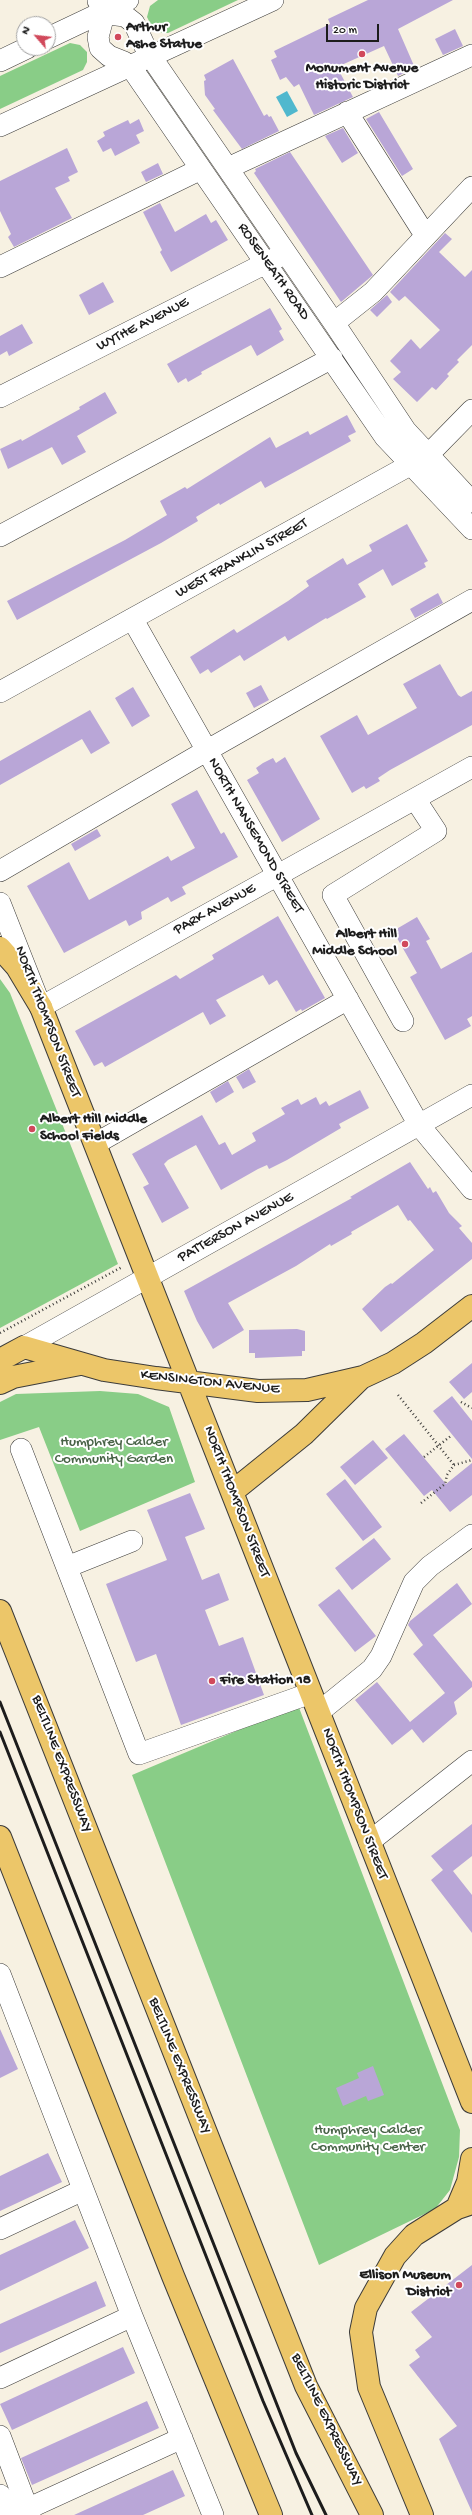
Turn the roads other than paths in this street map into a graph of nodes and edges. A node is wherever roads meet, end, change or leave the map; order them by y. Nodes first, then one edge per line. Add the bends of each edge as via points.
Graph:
1 (128, 0) edge
2 (273, 0) edge
3 (101, 5) edge
4 (56, 33) edge
5 (16, 53) edge
6 (472, 55) edge
7 (151, 57) junction
8 (0, 61) edge
9 (130, 66) junction
10 (347, 112) junction
11 (0, 126) edge
12 (228, 168) junction
13 (201, 169) junction
14 (472, 187) edge
15 (425, 236) junction
16 (286, 253) junction
17 (266, 263) junction
18 (0, 267) edge
19 (334, 323) junction
20 (332, 358) junction
21 (0, 397) edge
22 (472, 410) edge
23 (419, 460) junction
24 (472, 502) edge
25 (472, 529) edge
26 (0, 536) edge
27 (472, 600) edge
28 (133, 620) junction
29 (0, 692) edge
30 (206, 751) junction
31 (472, 767) edge
32 (415, 799) junction
33 (0, 871) edge
34 (277, 876) junction
35 (0, 903) edge
36 (0, 948) edge
37 (348, 999) junction
38 (41, 1007) junction
39 (403, 1021) dead end
40 (472, 1095) edge
41 (419, 1125) junction
42 (95, 1144) junction
43 (472, 1189) edge
44 (148, 1278) junction
45 (472, 1306) edge
46 (24, 1347) junction
47 (0, 1360) edge
48 (84, 1364) junction
49 (363, 1377) junction
50 (0, 1383) edge
51 (191, 1383) junction
52 (22, 1449) dead end
53 (232, 1492) junction
54 (472, 1535) edge
55 (132, 1540) dead end
56 (67, 1567) junction
57 (0, 1610) edge
58 (315, 1702) junction
59 (472, 1761) edge
60 (0, 1837) edge
61 (369, 1842) junction
62 (0, 1974) edge
63 (8, 2017) edge
64 (472, 2102) edge
65 (472, 2159) edge
66 (83, 2190) junction
67 (465, 2206) edge
68 (0, 2229) edge
69 (132, 2316) junction
70 (0, 2378) edge
71 (0, 2436) edge
72 (182, 2438) junction
73 (29, 2512) edge
74 (213, 2515) edge
75 (271, 2515) edge
76 (372, 2515) edge
77 (422, 2515) edge

1 - 3 street
2 - 7 street
3 - 4 street
3 - 7 street, ROSENEATH ROAD via 113,16 125,16 134,23
3 - 9 street, ROSENEATH ROAD via 98,44 104,53
5 - 8 street
6 - 10 street
7 - 9 street
7 - 12 street, ROSENEATH ROAD
9 - 11 street
9 - 13 street, ROSENEATH ROAD
10 - 12 street
10 - 15 street
12 - 16 street, ROSENEATH ROAD
13 - 17 street, ROSENEATH ROAD
13 - 18 street
14 - 15 street
15 - 19 street via 373,292
16 - 17 street, WYTHE AVENUE
16 - 19 street, ROSENEATH ROAD
17 - 20 street, ROSENEATH ROAD
17 - 21 street, WYTHE AVENUE
19 - 23 street, ROSENEATH ROAD via 406,431
20 - 23 street, ROSENEATH ROAD via 385,437
20 - 26 street
22 - 23 street, WEST FRANKLIN STREET
23 - 24 street, ROSENEATH ROAD
23 - 25 street, ROSENEATH ROAD
23 - 28 street, WEST FRANKLIN STREET
27 - 30 street
28 - 29 street, WEST FRANKLIN STREET
28 - 30 street, NORTH NANSEMOND STREET
30 - 33 street
30 - 34 street, NORTH NANSEMOND STREET
31 - 32 street, PARK AVENUE
32 - 34 street, PARK AVENUE
32 - 39 street via 436,831 334,895
34 - 37 street, NORTH NANSEMOND STREET
34 - 38 street, PARK AVENUE
35 - 38 street, NORTH THOMPSON STREET
36 - 38 main road via 17,967
37 - 41 street, NORTH NANSEMOND STREET
37 - 42 street
38 - 42 main road, NORTH THOMPSON STREET
40 - 41 street, PATTERSON AVENUE
41 - 43 street, NORTH NANSEMOND STREET
41 - 44 street, PATTERSON AVENUE
42 - 44 main road, NORTH THOMPSON STREET
44 - 46 street, PATTERSON AVENUE
44 - 51 main road, NORTH THOMPSON STREET
45 - 49 main road, KENSINGTON AVENUE via 424,1343 393,1363
46 - 47 main road, PATTERSON AVENUE
46 - 48 main road, KENSINGTON AVENUE
48 - 50 main road via 13,1377
48 - 51 main road, KENSINGTON AVENUE via 104,1370
49 - 51 main road, KENSINGTON AVENUE via 307,1390 282,1392
49 - 53 main road via 304,1434
51 - 53 main road, NORTH THOMPSON STREET
52 - 56 street
53 - 58 main road, NORTH THOMPSON STREET
54 - 58 street via 430,1566 414,1582 381,1656 372,1669
55 - 56 street
56 - 58 street via 139,1754
57 - 76 main road, BELTLINE EXPRESSWAY via 306,2386
58 - 61 main road, NORTH THOMPSON STREET
59 - 61 street
60 - 75 main road via 170,2268
61 - 64 main road, NORTH THOMPSON STREET
62 - 63 street
63 - 66 street
65 - 67 main road
66 - 68 street
66 - 69 street
67 - 77 main road via 414,2235 394,2256 366,2308 361,2332 369,2387
69 - 70 street
69 - 72 street
71 - 73 street
72 - 73 street
72 - 74 street

